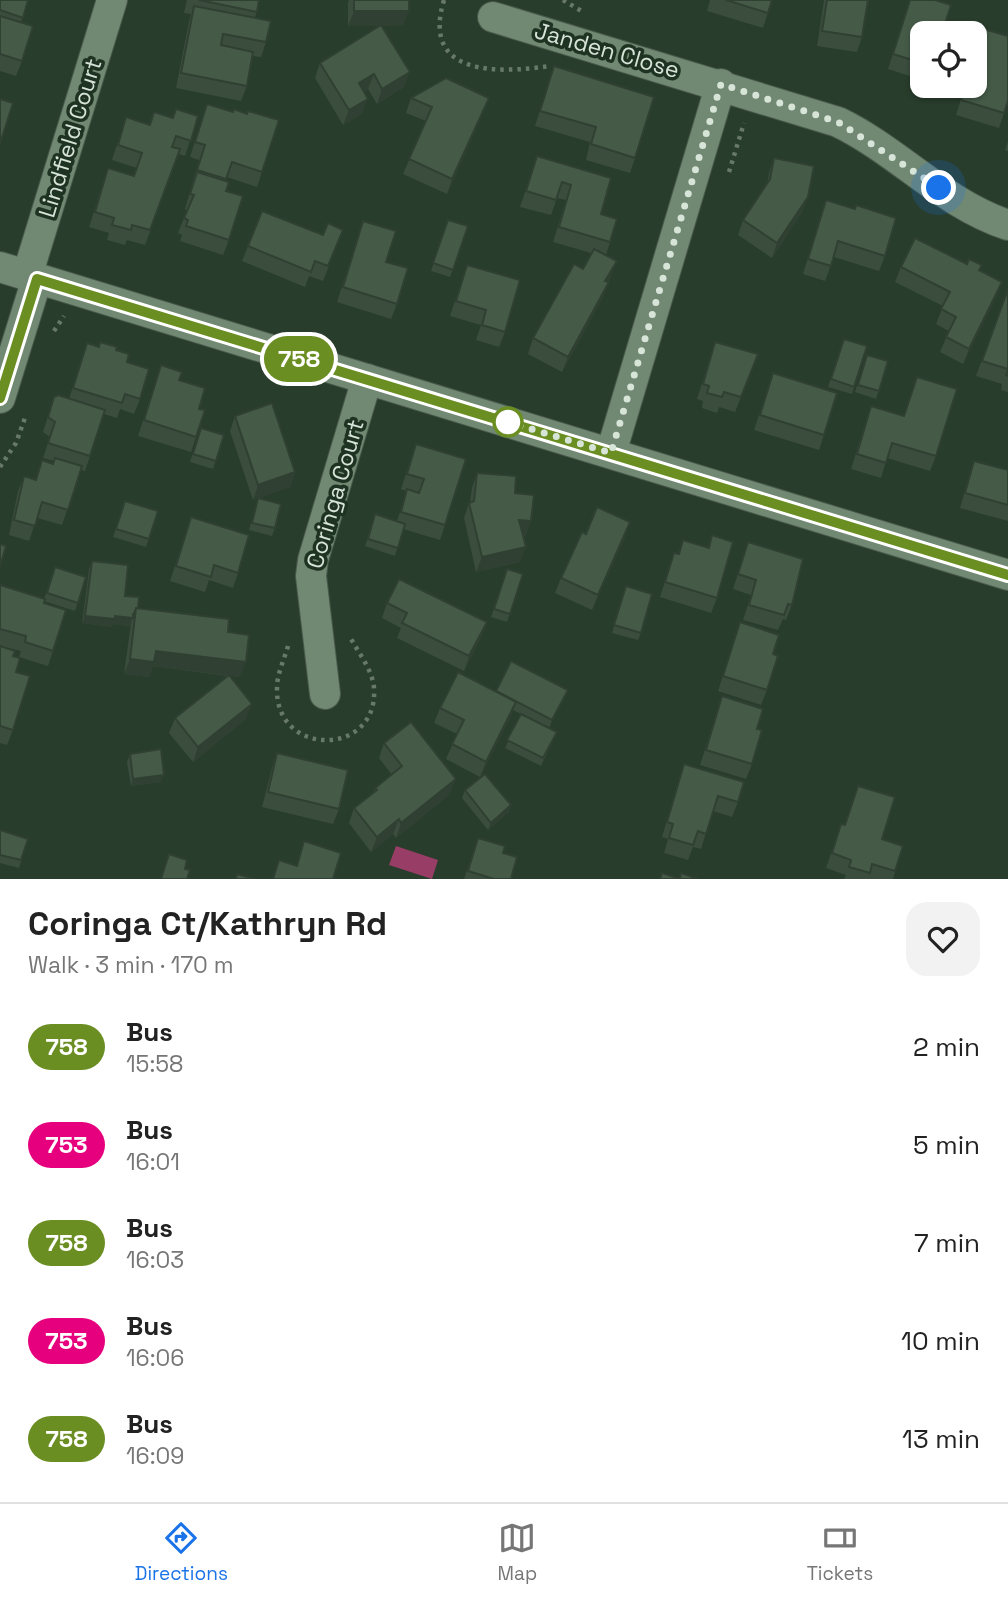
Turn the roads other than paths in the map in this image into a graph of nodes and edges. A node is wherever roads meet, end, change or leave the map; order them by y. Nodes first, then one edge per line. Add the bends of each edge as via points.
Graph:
1 (112, 0) edge
2 (493, 17) dead end
3 (721, 84) junction
4 (1008, 225) edge
5 (21, 274) edge
6 (367, 379) junction
7 (0, 398) edge
8 (611, 453) junction
9 (1008, 575) edge
10 (325, 694) dead end

1 - 5 street, Lindfield Court
2 - 3 street, Janden Close
3 - 4 street, Janden Close via 854,130 955,200
3 - 8 street
5 - 6 street
5 - 7 street, Lindfield Court
6 - 8 street
6 - 10 street, Coringa Court via 313,560
8 - 9 street

